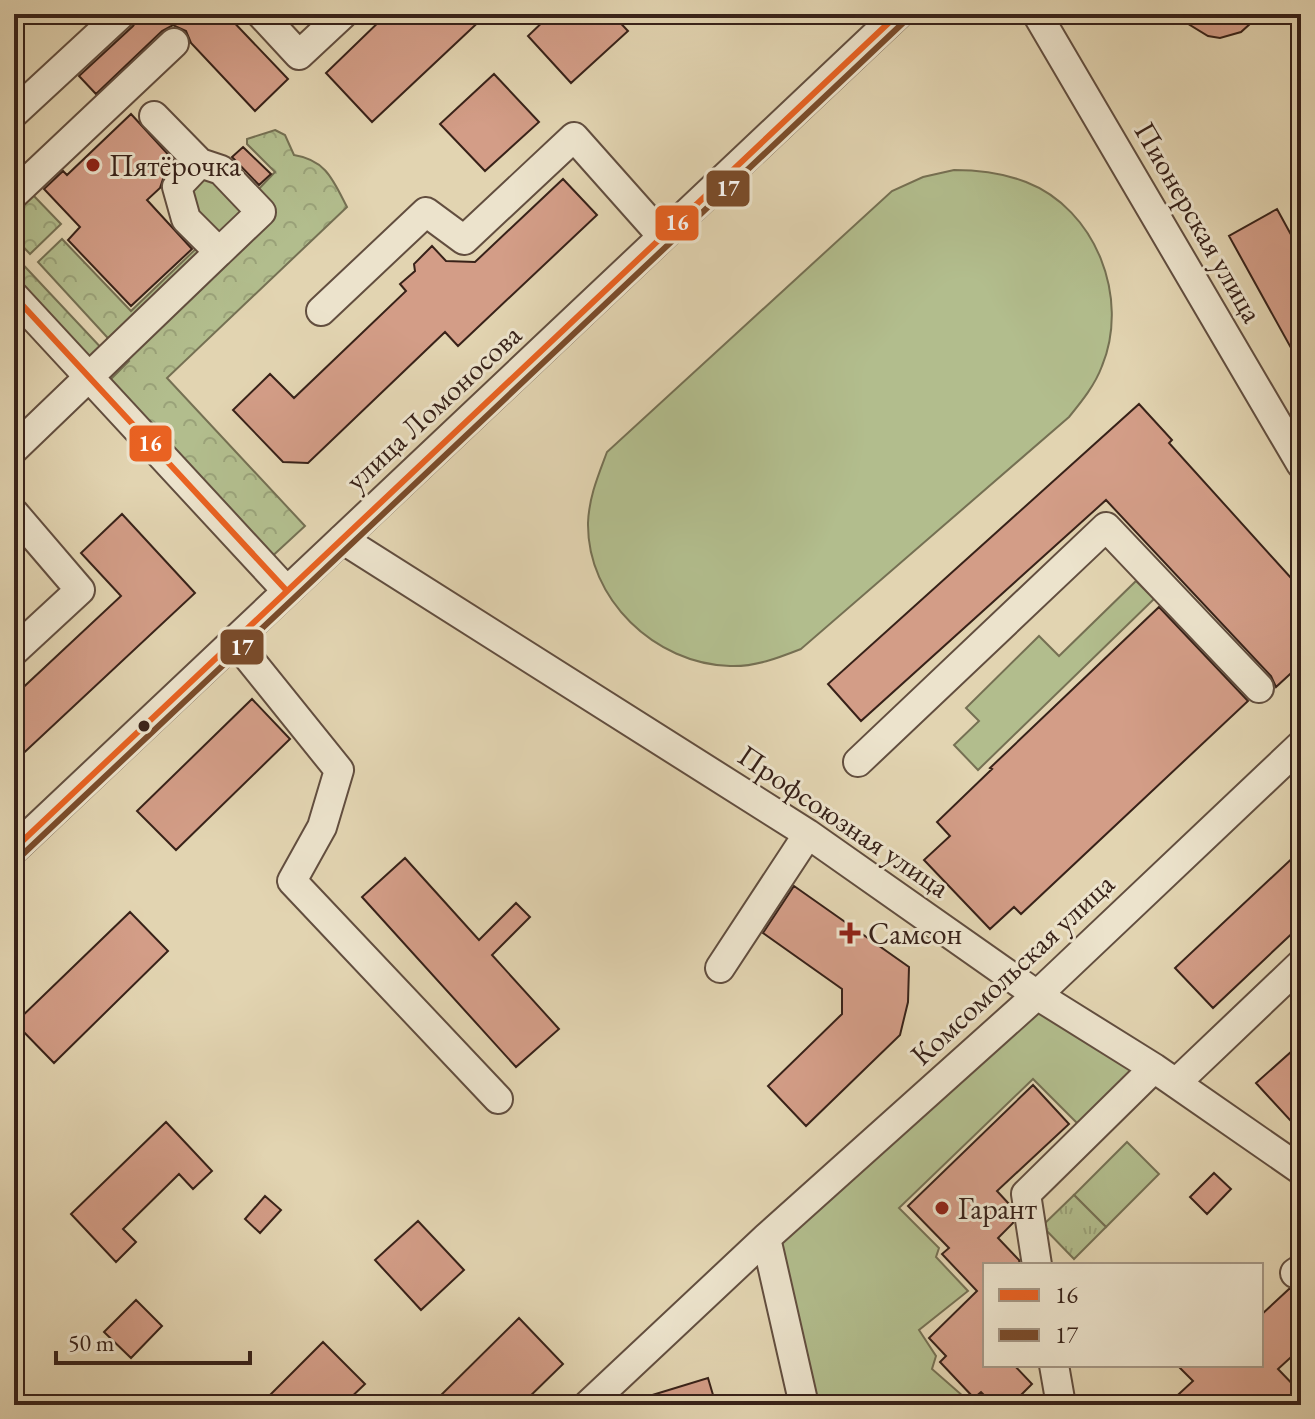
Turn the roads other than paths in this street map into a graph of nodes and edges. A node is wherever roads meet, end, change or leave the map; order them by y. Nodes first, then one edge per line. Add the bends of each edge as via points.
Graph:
1 (121, 14) edge
2 (261, 14) edge
3 (343, 14) edge
4 (898, 14) edge
5 (1037, 14) edge
6 (174, 43) dead end
7 (18, 100) edge
8 (154, 116) dead end
9 (200, 163) junction
10 (14, 194) edge
11 (662, 236) junction
12 (219, 252) junction
13 (14, 296) edge
14 (321, 311) dead end
15 (89, 377) junction
16 (14, 449) edge
17 (1301, 464) edge
18 (14, 513) edge
19 (342, 539) junction
20 (287, 591) junction
21 (235, 641) junction
22 (14, 651) edge
23 (1259, 688) dead end
24 (1301, 745) edge
25 (858, 762) dead end
26 (808, 834) junction
27 (14, 849) edge
28 (1301, 964) edge
29 (720, 968) dead end
30 (1037, 995) junction
31 (1165, 1075) junction
32 (498, 1099) dead end
33 (1301, 1170) edge
34 (766, 1238) junction
35 (1037, 1263) edge
36 (1054, 1367) edge
37 (588, 1405) edge
38 (804, 1405) edge
39 (1061, 1405) edge

1 - 7 street
2 - 3 street via 299,55
4 - 11 street, улица Ломоносова
5 - 17 street, Пионерская улица
6 - 10 street
8 - 9 street
9 - 12 street via 177,187 186,219
9 - 12 street via 221,170 261,212
11 - 14 street via 574,137 464,240 426,212
11 - 19 street, улица Ломоносова
12 - 15 street
13 - 15 street
15 - 16 street
15 - 20 street
18 - 22 street via 80,590
19 - 20 street, улица Ломоносова
19 - 26 street, Профсоюзная улица
20 - 21 street, улица Ломоносова
21 - 27 street, улица Ломоносова
21 - 32 street via 339,770 322,827 292,881
23 - 25 street via 1106,527
24 - 30 street, Комсомольская улица
26 - 29 street
26 - 30 street, Профсоюзная улица
28 - 31 street
30 - 31 street, Профсоюзная улица
30 - 34 street, Комсомольская улица
31 - 33 street, Профсоюзная улица
31 - 35 street via 1026,1194
34 - 37 street, Комсомольская улица
34 - 38 street
36 - 39 street

